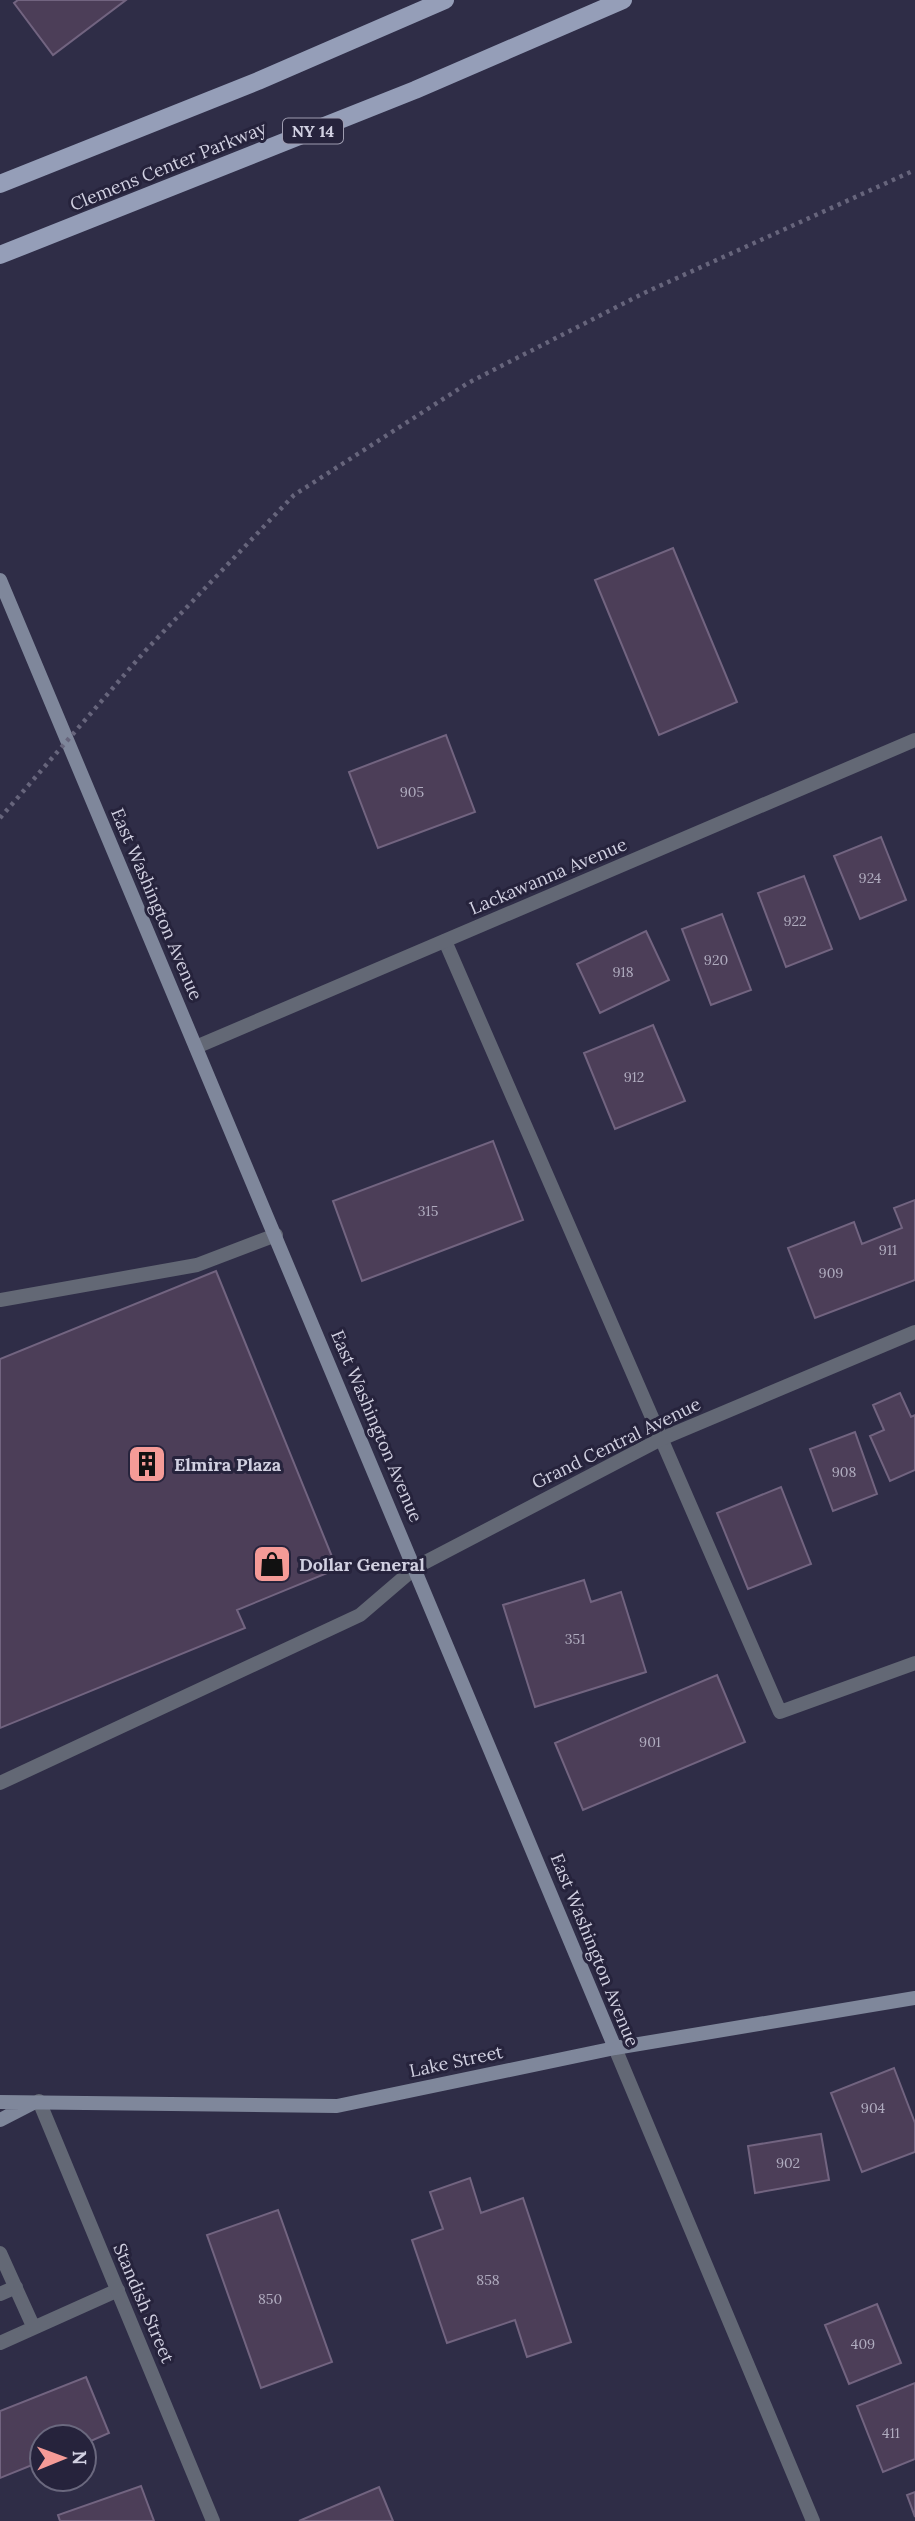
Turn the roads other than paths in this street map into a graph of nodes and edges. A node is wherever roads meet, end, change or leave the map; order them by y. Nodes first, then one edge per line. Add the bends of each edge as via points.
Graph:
1 (445, 0) edge
2 (623, 0) edge
3 (0, 184) edge
4 (0, 255) edge
5 (0, 580) edge
6 (915, 740) edge
7 (445, 941) junction
8 (196, 1047) junction
9 (276, 1235) junction
10 (0, 1300) edge
11 (915, 1332) edge
12 (661, 1438) junction
13 (416, 1567) junction
14 (915, 1663) edge
15 (0, 1783) edge
16 (915, 1998) edge
17 (615, 2048) junction
18 (38, 2101) junction
19 (0, 2102) edge
20 (0, 2120) edge
21 (0, 2253) edge
22 (16, 2287) junction
23 (118, 2290) junction
24 (0, 2294) edge
25 (33, 2326) junction
26 (0, 2343) edge
27 (214, 2521) edge
28 (813, 2521) edge

1 - 3 main road
2 - 4 main road, Clemens Center Parkway / NY 14 via 415,90
5 - 8 street, East Washington Avenue
6 - 7 street, Lackawanna Avenue
7 - 8 street, Lackawanna Avenue
7 - 12 street
8 - 9 street, East Washington Avenue
9 - 10 street via 197,1265
9 - 13 street, East Washington Avenue
11 - 12 street, Grand Central Avenue
12 - 13 street, Grand Central Avenue
12 - 14 street via 780,1712
13 - 15 street, Grand Central Avenue via 360,1615
13 - 17 street, East Washington Avenue
16 - 17 street, Lake Street
17 - 18 street, Lake Street via 337,2106
17 - 28 street, East Washington Avenue
18 - 19 street, Lake Street
18 - 20 street
18 - 23 street, Standish Street
21 - 22 street
22 - 24 street
22 - 25 street
23 - 25 street
23 - 27 street, Standish Street
25 - 26 street

